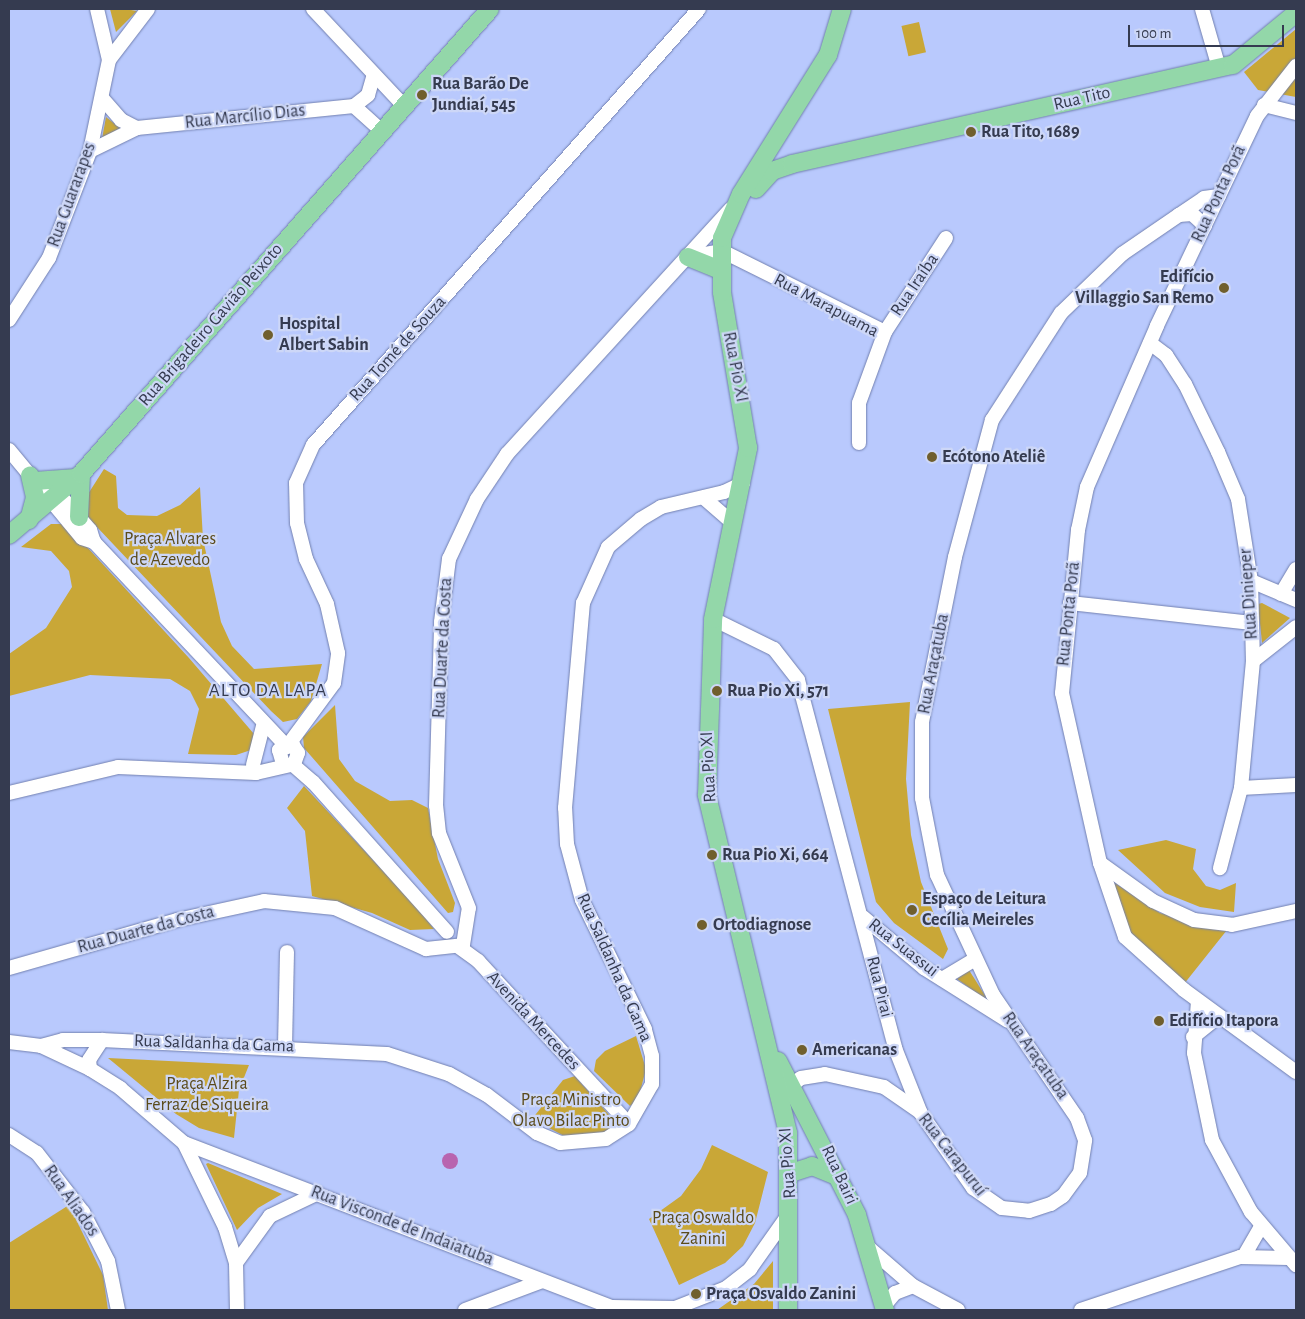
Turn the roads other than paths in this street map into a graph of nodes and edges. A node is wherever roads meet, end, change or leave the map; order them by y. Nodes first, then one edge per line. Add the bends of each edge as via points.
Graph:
1 (97, 9) edge
2 (148, 9) edge
3 (313, 9) edge
4 (490, 9) edge
5 (699, 9) edge
6 (842, 9) edge
7 (1202, 9) edge
8 (1296, 13) edge
9 (109, 60) junction
10 (1214, 64) junction
11 (1296, 66) edge
12 (373, 77) junction
13 (102, 98) junction
14 (1264, 105) junction
15 (354, 106) junction
16 (405, 107) junction
17 (1296, 113) edge
18 (137, 128) junction
19 (383, 132) junction
20 (774, 145) junction
21 (90, 151) junction
22 (792, 164) junction
23 (1219, 196) junction
24 (736, 202) junction
25 (1179, 215) junction
26 (1205, 226) junction
27 (946, 238) dead end
28 (722, 251) junction
29 (688, 257) junction
30 (721, 270) junction
31 (9, 320) edge
32 (885, 332) junction
33 (1150, 343) junction
34 (859, 443) dead end
35 (9, 450) edge
36 (79, 476) junction
37 (32, 479) junction
38 (743, 483) junction
39 (55, 498) junction
40 (704, 498) junction
41 (79, 517) junction
42 (29, 520) junction
43 (732, 522) junction
44 (9, 535) edge
45 (94, 542) junction
46 (1296, 569) edge
47 (1251, 581) junction
48 (1281, 594) junction
49 (1296, 600) edge
50 (1070, 602) junction
51 (713, 619) junction
52 (1252, 623) junction
53 (1296, 627) edge
54 (1253, 661) junction
55 (263, 726) junction
56 (286, 754) junction
57 (250, 768) junction
58 (1296, 786) edge
59 (1241, 788) junction
60 (9, 793) edge
61 (1100, 863) junction
62 (1220, 868) dead end
63 (1296, 911) edge
64 (863, 917) junction
65 (456, 937) junction
66 (286, 952) dead end
67 (974, 960) junction
68 (9, 968) edge
69 (942, 979) junction
70 (1198, 1001) junction
71 (1219, 1016) junction
72 (1011, 1023) junction
73 (1193, 1037) junction
74 (102, 1040) junction
75 (9, 1042) edge
76 (41, 1046) junction
77 (285, 1047) junction
78 (772, 1049) junction
79 (90, 1069) junction
80 (1296, 1072) edge
81 (795, 1092) junction
82 (780, 1098) junction
83 (920, 1112) junction
84 (629, 1124) junction
85 (9, 1135) edge
86 (184, 1143) junction
87 (1084, 1154) joint
88 (791, 1173) junction
89 (839, 1177) junction
90 (318, 1193) junction
91 (791, 1212) junction
92 (1261, 1226) junction
93 (868, 1247) junction
94 (1244, 1256) junction
95 (1292, 1262) edge
96 (236, 1263) junction
97 (542, 1281) junction
98 (913, 1286) junction
99 (616, 1308) edge
100 (885, 1308) edge
101 (118, 1310) edge
102 (237, 1310) edge
103 (465, 1310) edge
104 (788, 1310) edge
105 (958, 1310) edge
106 (1082, 1310) edge

1 - 9 street
2 - 9 street
3 - 12 street
4 - 16 main road, Rua Brigadeiro Gavião Peixoto
5 - 56 street, Rua Tomé de Souza via 313,445 296,483 297,523 306,559 327,604 338,652 334,683
6 - 20 main road, Rua Pio XI via 828,55
7 - 10 street
8 - 10 main road, Rua Tito via 1233,65
9 - 13 street, Rua Guararapes
10 - 22 main road, Rua Tito
11 - 14 street, Rua Ponta Porã
12 - 15 street via 368,95
12 - 16 street
13 - 18 street via 122,120
13 - 21 street, Rua Guararapes
14 - 17 street
14 - 23 street, Rua Ponta Porã
15 - 18 street, Rua Marcílio Dias
15 - 19 street
16 - 19 main road, Rua Brigadeiro Gavião Peixoto
18 - 21 street, Rua Marcílio Dias
19 - 36 main road, Rua Brigadeiro Gavião Peixoto
20 - 22 main road
20 - 24 main road, Rua Pio XI
21 - 31 street, Rua Guararapes via 48,258
22 - 28 main road, Rua Pio XI via 762,181
23 - 25 street, Rua Araçatuba via 1204,198
23 - 26 street, Rua Ponta Porã
24 - 28 main road, Rua Pio XI via 723,232
24 - 29 street, Rua Duarte da Costa
25 - 26 street via 1192,214
25 - 67 street, Rua Araçatuba via 1122,254 1061,313 1005,395 976,468 926,693 920,750 922,798 937,875
26 - 33 street, Rua Ponta Porã
27 - 32 street, Rua Iraíba
28 - 29 street
28 - 30 main road, Rua Pio XI
28 - 32 street, Rua Marapuama
29 - 30 main road
29 - 65 street, Rua Duarte da Costa via 508,454 477,499 449,559 441,622 436,806 439,834 469,908
30 - 38 main road, Rua Pio XI via 747,436
32 - 34 street, Rua Marapuama via 859,403
33 - 47 street, Rua Dinieper via 1166,355 1185,384 1238,499
33 - 50 street, Rua Ponta Porã via 1085,495
35 - 37 street, Avenida Mercedes
36 - 37 main road
36 - 39 main road, Rua Brigadeiro Gavião Peixoto
36 - 41 main road
37 - 39 street, Avenida Mercedes
37 - 42 main road via 35,497
38 - 40 street, Rua Saldanha da Gama
38 - 43 main road, Rua Pio XI
39 - 41 street, Avenida Mercedes
39 - 42 main road, Rua Brigadeiro Gavião Peixoto
39 - 45 street, Avenida Mercedes via 82,538
40 - 43 street
40 - 84 street, Rua Saldanha da Gama via 661,507 608,547 590,581 579,632 565,808 567,844 582,900 645,1029 651,1050 652,1084
41 - 45 street, Avenida Mercedes
42 - 44 main road, Rua Brigadeiro Gavião Peixoto
43 - 51 main road, Rua Pio XI
45 - 55 street, Avenida Mercedes
46 - 48 street
47 - 48 street
47 - 52 street, Rua Dinieper
48 - 49 street
50 - 52 street
50 - 61 street, Rua Ponta Porã via 1062,693
51 - 64 street, Rua Pirai via 774,649 798,680
51 - 78 main road, Rua Pio XI via 707,795
52 - 54 street, Rua Dinieper
53 - 54 street
54 - 59 street, Rua Dinieper
55 - 56 street, Avenida Mercedes
55 - 57 street
56 - 57 street via 256,773
56 - 65 street, Avenida Mercedes
57 - 60 street via 118,767
58 - 59 street
59 - 62 street, Rua Dinieper
61 - 63 street via 1153,901 1194,920 1232,924
61 - 70 street, Rua Ponta Porã via 1124,937
64 - 69 street, Rua Suassui
64 - 83 street, Rua Pirai via 895,1048
65 - 68 street, Rua Duarte da Costa via 426,949 335,908 264,901 177,920
65 - 84 street, Avenida Mercedes
66 - 77 street
67 - 69 street, Rua Suassui
67 - 72 street, Rua Araçatuba
69 - 72 street, Rua Suassui
70 - 71 street, Rua Ponta Porã
70 - 73 street
71 - 73 street
71 - 80 street, Rua Ponta Porã
72 - 87 street, Rua Araçatuba via 1077,1118
73 - 92 street via 1199,1094 1212,1140
74 - 76 street, Rua Saldanha da Gama via 63,1040
74 - 77 street, Rua Saldanha da Gama
74 - 79 street via 89,1060
75 - 76 street
76 - 79 street
77 - 84 street, Rua Saldanha da Gama via 387,1054 430,1066 487,1095 537,1133 560,1143 606,1139
78 - 81 main road, Rua Bairi
78 - 82 main road, Rua Pio XI
79 - 86 street via 120,1088
81 - 82 street, Rua Carapuruí
81 - 83 street, Rua Carapuruí via 825,1074 884,1087
81 - 89 main road, Rua Bairi
82 - 88 main road, Rua Pio XI
83 - 87 street, Rua Carapuruí via 973,1188 1002,1208 1029,1211 1063,1196 1076,1182
85 - 101 street, Rua Aliados via 37,1153 83,1212 108,1261
86 - 90 street, Rua Visconde de Indaiatuba
86 - 96 street via 225,1227
88 - 89 main road via 812,1166
88 - 91 main road, Rua Pio XI
89 - 93 main road, Rua Bairi
90 - 96 street via 270,1216
90 - 97 street, Rua Visconde de Indaiatuba
91 - 99 street via 755,1263 726,1288 675,1308
91 - 104 main road, Rua Pio XI
92 - 94 street
92 - 95 street
93 - 98 street
93 - 100 main road, Rua Bairi
94 - 95 street
94 - 106 street
96 - 102 street
97 - 99 street, Rua Visconde de Indaiatuba
97 - 103 street
98 - 100 street via 895,1293
98 - 105 street

